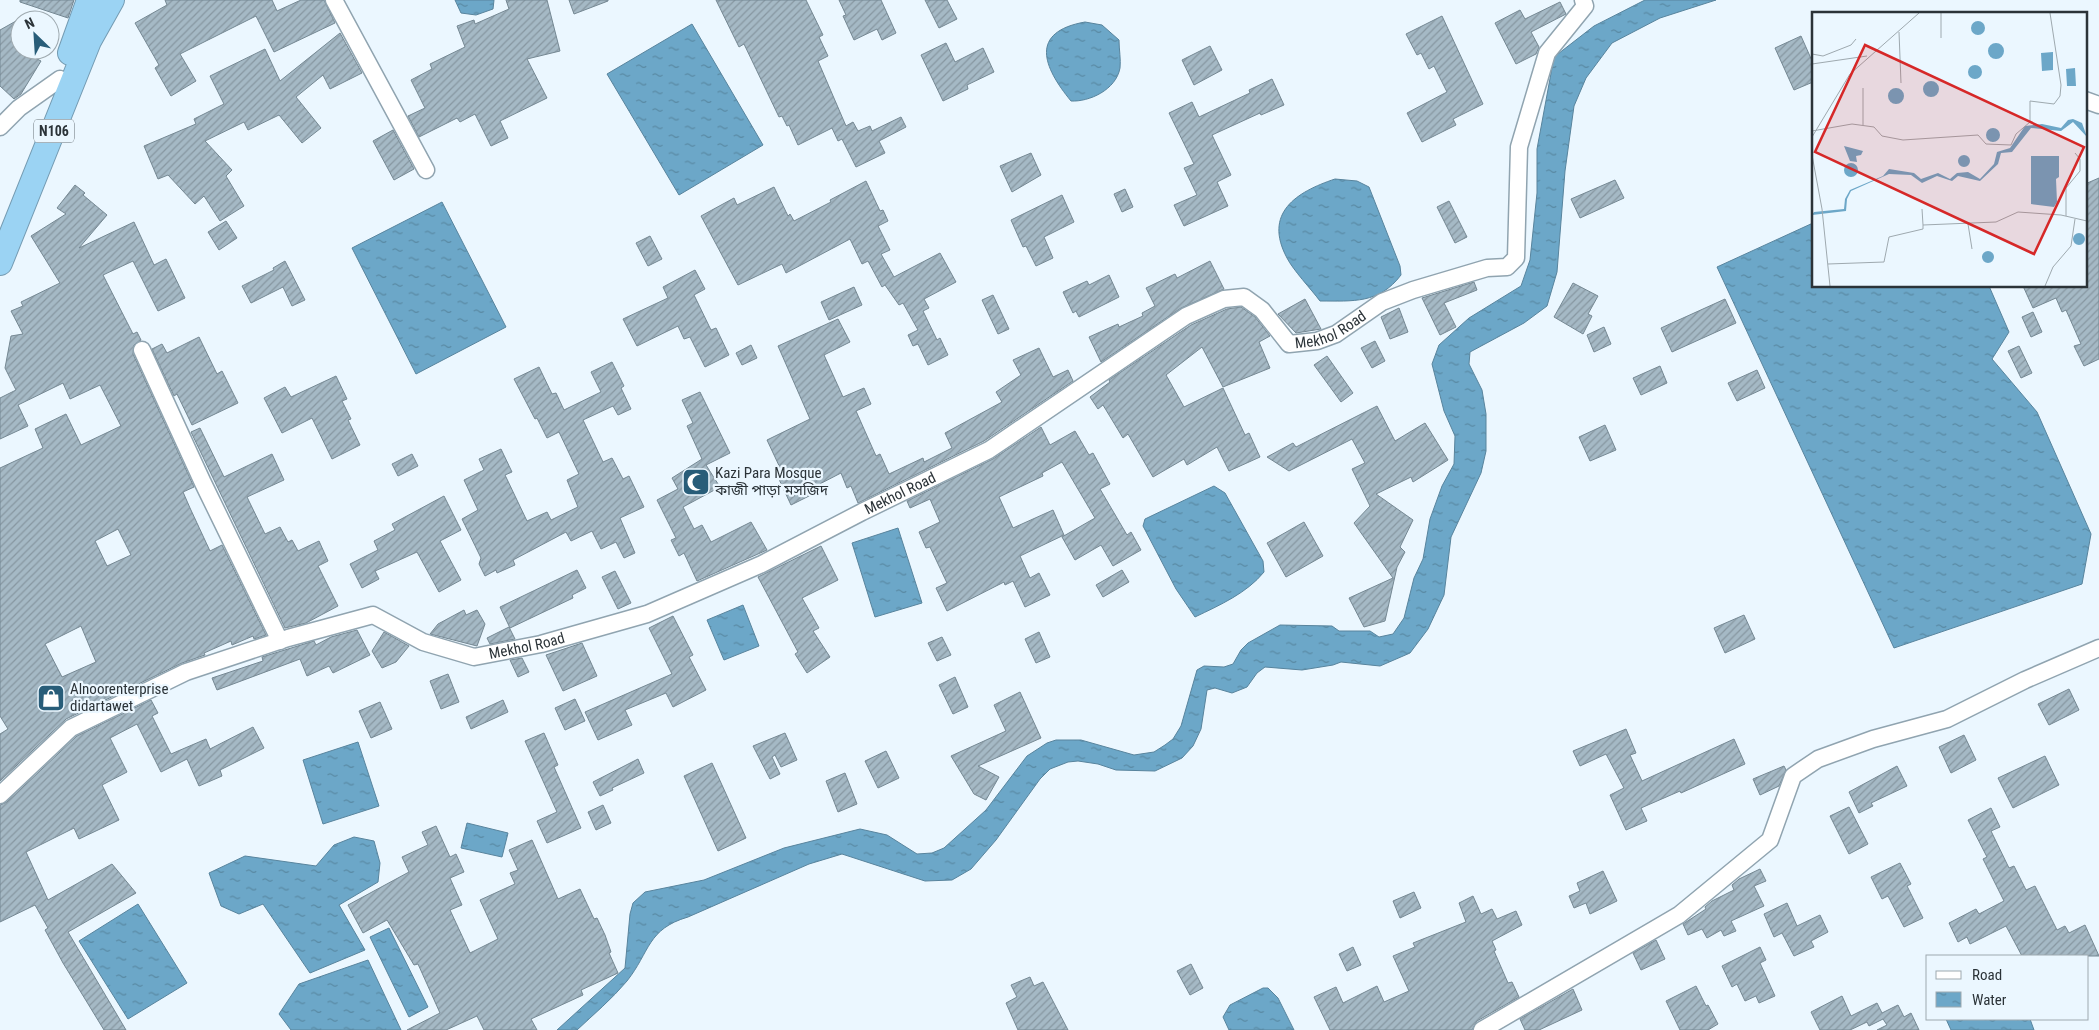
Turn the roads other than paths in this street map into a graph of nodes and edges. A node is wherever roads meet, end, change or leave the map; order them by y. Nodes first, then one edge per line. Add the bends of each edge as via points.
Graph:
1 (89, 0) edge
2 (112, 0) edge
3 (334, 0) edge
4 (1583, 0) edge
5 (60, 79) junction
6 (2086, 100) edge
7 (2099, 105) edge
8 (0, 127) edge
9 (426, 170) dead end
10 (0, 220) edge
11 (0, 263) edge
12 (142, 350) dead end
13 (280, 641) junction
14 (2099, 648) edge
15 (0, 795) edge
16 (1482, 1030) edge

1 - 5 highway, N106
2 - 11 highway, N106 via 89,41
3 - 9 street
4 - 13 street, Mekhol Road via 1585,6 1547,53 1519,147 1516,258 1507,267 1487,268 1382,302 1336,334 1317,341 1289,344 1262,310 1244,297 1224,299 1186,316 990,450 762,564 647,614 541,644 474,657 423,642 373,615
5 - 8 street via 19,108
5 - 10 highway, N106
6 - 7 street
12 - 13 street
13 - 15 street, Mekhol Road via 186,672 71,728
14 - 16 street via 1946,719 1873,739 1818,759 1793,776 1770,840 1679,915

